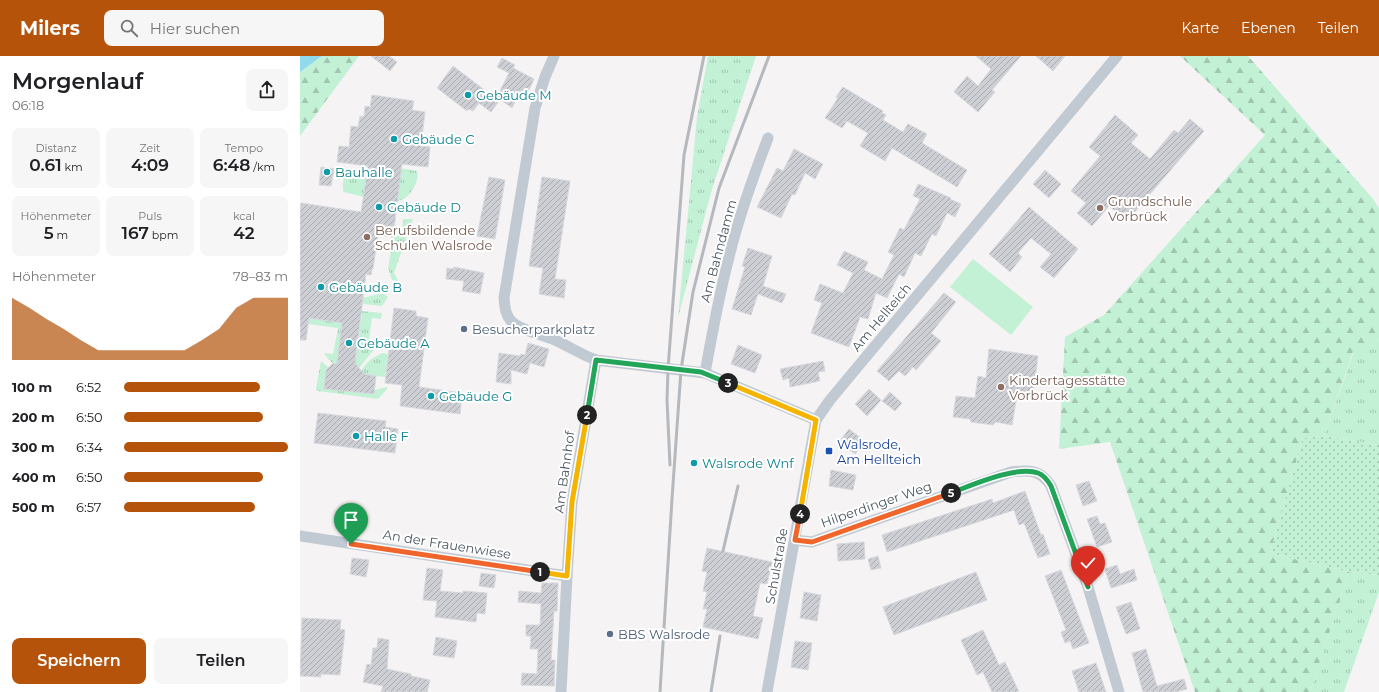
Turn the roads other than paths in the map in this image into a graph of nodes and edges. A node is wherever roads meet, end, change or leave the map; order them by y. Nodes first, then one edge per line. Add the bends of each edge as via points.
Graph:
1 (554, 56) edge
2 (1117, 56) edge
3 (768, 138) dead end
4 (596, 360) junction
5 (705, 373) junction
6 (816, 420) junction
7 (300, 536) edge
8 (795, 540) junction
9 (567, 576) junction
10 (561, 692) edge
11 (767, 692) edge
12 (1119, 692) edge

1 - 4 street via 535,108 504,298 506,312 512,322
2 - 6 street, Am Hellteich
3 - 5 street, Am Bahndamm via 729,256
4 - 5 street
4 - 9 street, Am Bahnhof via 572,502
5 - 6 street
6 - 8 street, Schulstraße
7 - 9 street, An der Frauenwiese
8 - 11 street, Schulstraße
8 - 12 street, Hilperdinger Weg via 812,542 1011,472 1038,473 1051,486 1088,587
9 - 10 street, Am Bahnhof

